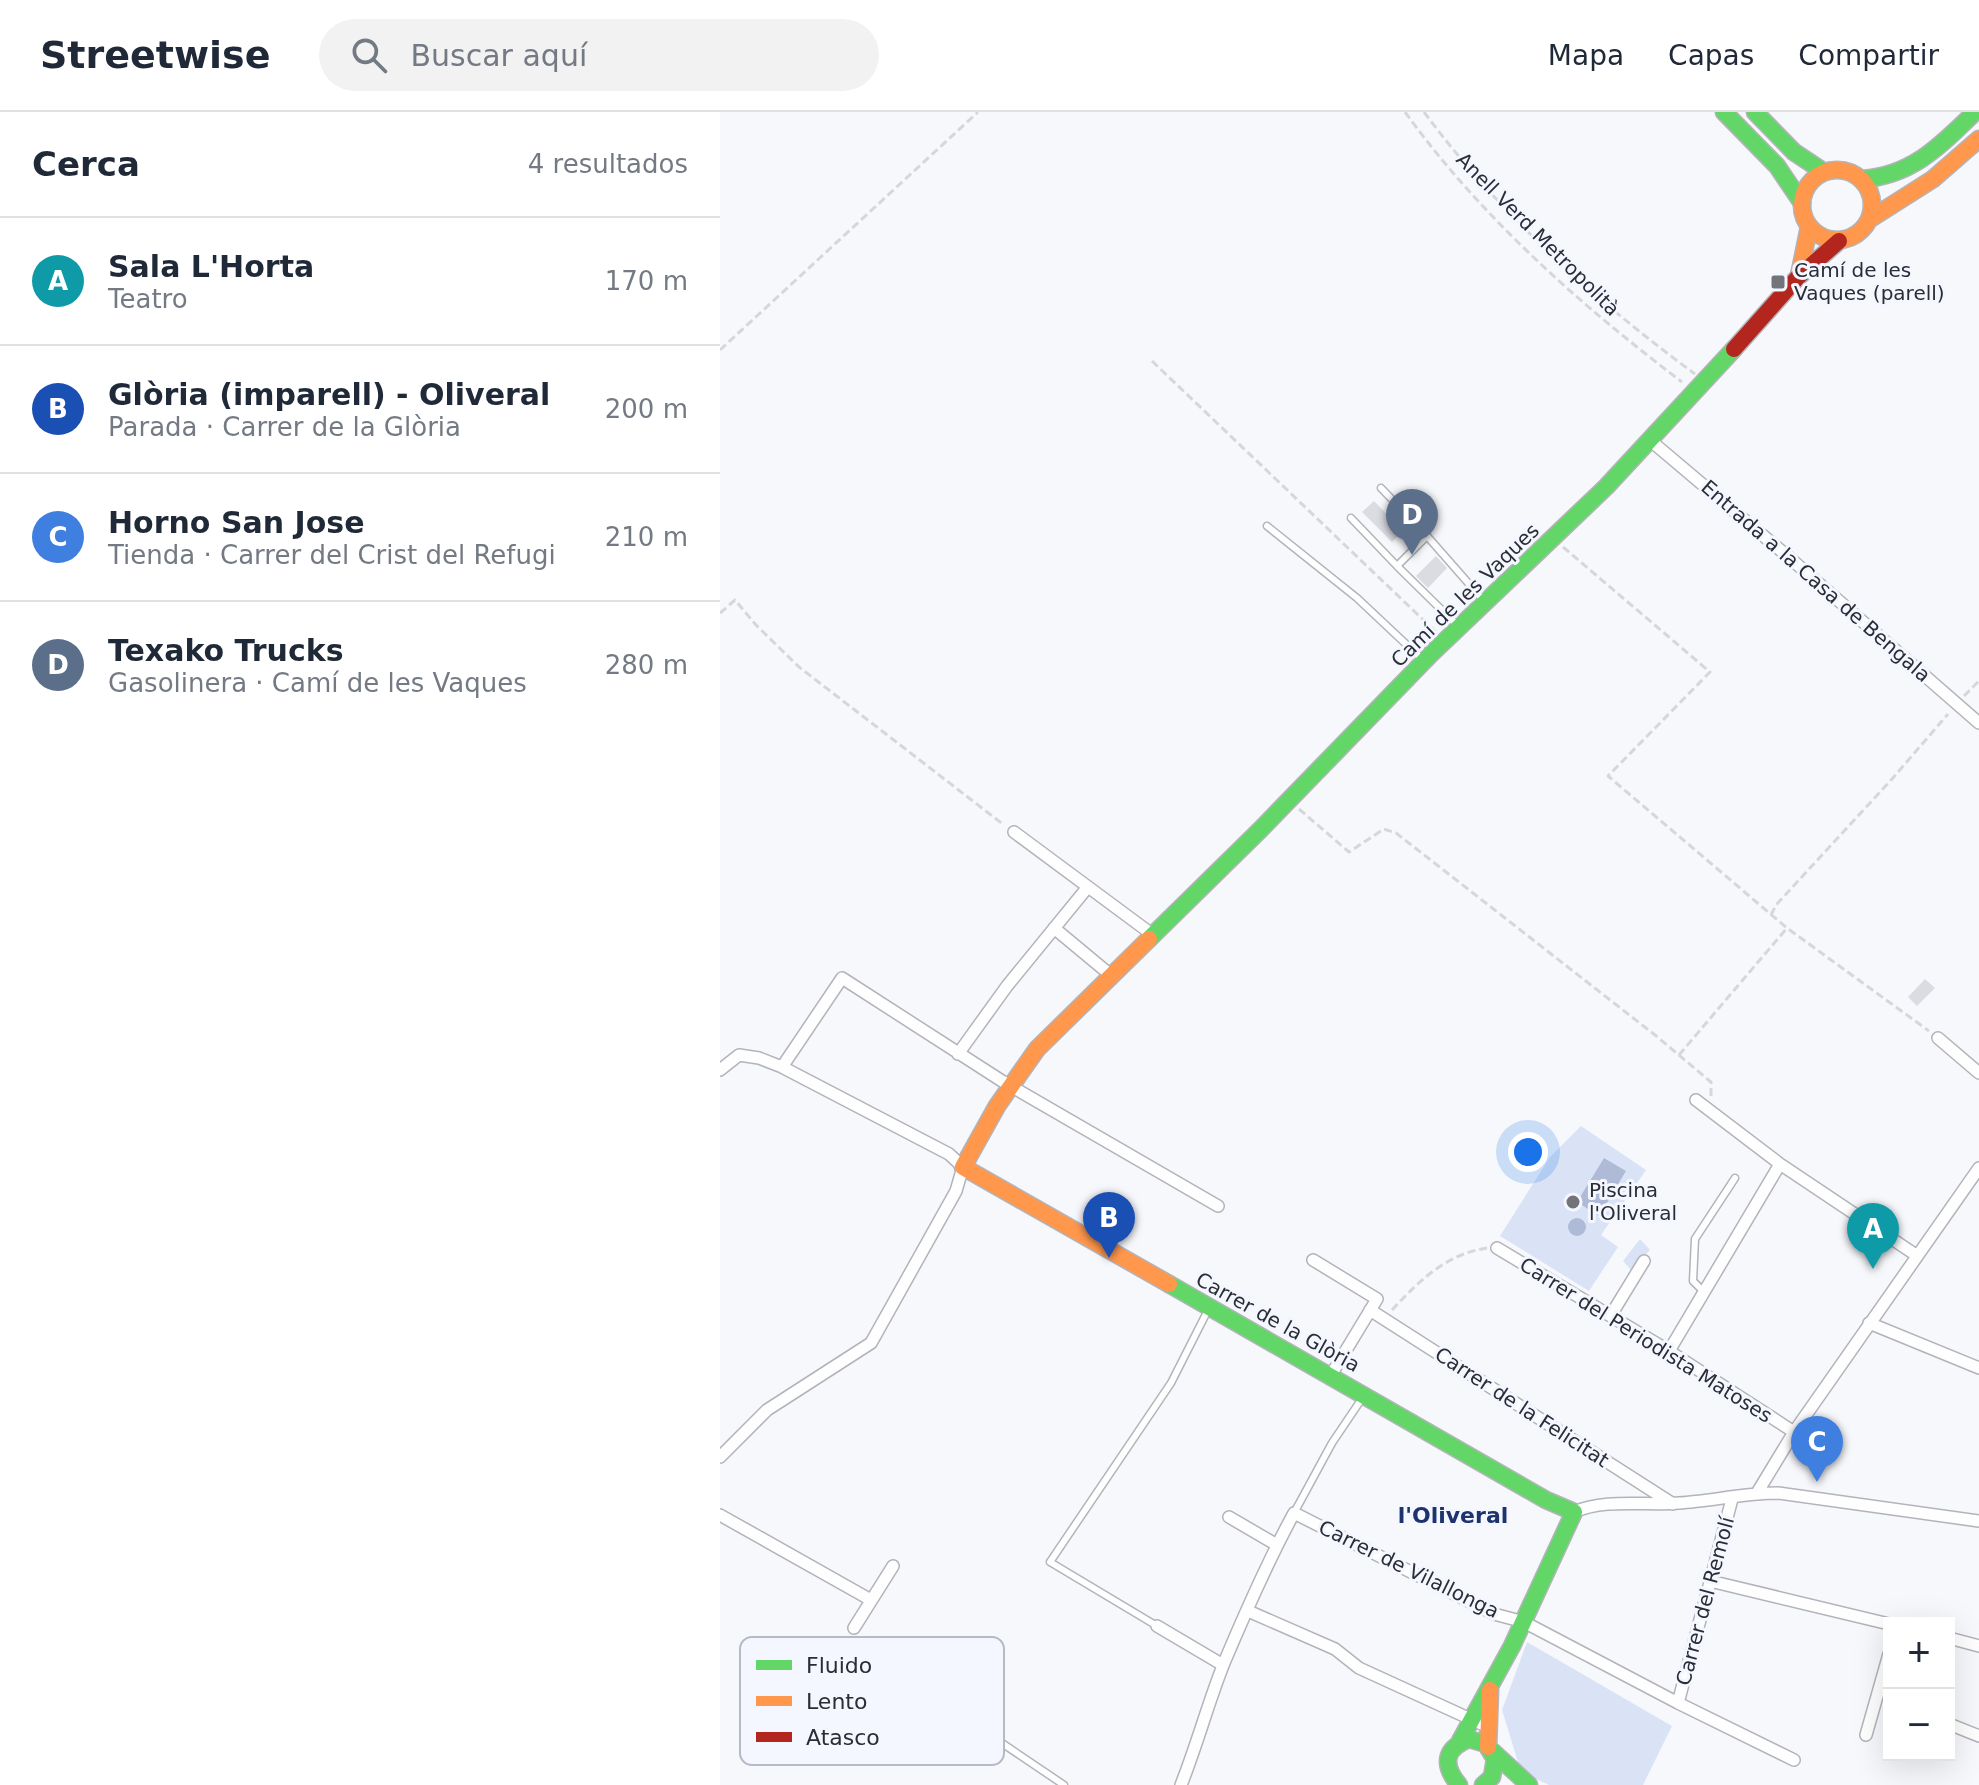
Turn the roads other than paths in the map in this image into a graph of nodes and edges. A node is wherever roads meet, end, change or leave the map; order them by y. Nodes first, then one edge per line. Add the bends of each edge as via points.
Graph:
1 (1724, 112) edge
2 (1755, 112) edge
3 (1975, 112) edge
4 (1979, 139) edge
5 (1824, 172) junction
6 (1862, 179) junction
7 (1802, 203) junction
8 (1870, 219) junction
9 (1809, 227) junction
10 (1839, 241) junction
11 (1798, 277) junction
12 (1651, 441) junction
13 (1381, 488) dead end
14 (1351, 518) dead end
15 (1267, 526) dead end
16 (1427, 536) junction
17 (1397, 566) junction
18 (1485, 602) junction
19 (1459, 627) junction
20 (1424, 661) junction
21 (1979, 723) edge
22 (1014, 832) road end
23 (1087, 888) junction
24 (1054, 928) junction
25 (1153, 935) junction
26 (1113, 977) junction
27 (1938, 1038) road end
28 (958, 1054) junction
29 (782, 1067) junction
30 (720, 1070) edge
31 (1979, 1073) edge
32 (1011, 1085) junction
33 (1696, 1100) dead end
34 (1780, 1164) junction
35 (963, 1167) junction
36 (1979, 1168) edge
37 (1735, 1178) dead end
38 (1218, 1206) dead end
39 (1497, 1248) road end
40 (1916, 1255) junction
41 (1313, 1260) dead end
42 (1644, 1261) dead end
43 (1704, 1292) junction
44 (1374, 1305) junction
45 (1210, 1306) junction
46 (1611, 1315) junction
47 (1869, 1323) junction
48 (1669, 1351) junction
49 (1979, 1368) edge
50 (1331, 1375) junction
51 (1365, 1394) junction
52 (1794, 1432) junction
53 (720, 1457) edge
54 (1757, 1493) junction
55 (1732, 1499) junction
56 (1674, 1504) junction
57 (1574, 1512) junction
58 (1294, 1513) junction
59 (720, 1515) edge
60 (1229, 1517) dead end
61 (1979, 1521) edge
62 (1277, 1545) junction
63 (893, 1566) dead end
64 (1710, 1581) junction
65 (871, 1600) junction
66 (1248, 1611) junction
67 (1524, 1622) junction
68 (1883, 1623) edge
69 (1157, 1626) joint
70 (854, 1628) road end
71 (1955, 1640) edge
72 (1979, 1646) edge
73 (1223, 1665) junction
74 (1490, 1689) junction
75 (1883, 1700) edge
76 (1678, 1703) junction
77 (1466, 1718) junction
78 (1955, 1726) edge
79 (1488, 1727) junction
80 (1866, 1735) dead end
81 (1979, 1736) edge
82 (1460, 1741) junction
83 (1004, 1744) edge
84 (1490, 1749) junction
85 (1794, 1760) dead end
86 (1446, 1763) junction
87 (1064, 1785) edge
88 (1181, 1785) edge
89 (1438, 1785) edge
90 (1459, 1785) edge
91 (1483, 1785) edge
92 (1529, 1785) edge

1 - 7 street via 1777,166
2 - 5 street via 1794,152
3 - 6 street via 1912,168
4 - 8 street via 1933,179
5 - 6 street via 1839,169
5 - 7 street via 1805,190
6 - 8 street via 1871,194
7 - 9 street
8 - 10 street via 1862,230
9 - 10 street
9 - 11 street, Camí de les Vaques
10 - 11 street, Camí de les Vaques
11 - 12 street, Camí de les Vaques via 1696,384
12 - 18 street, Camí de les Vaques
12 - 21 street, Entrada a la Casa de Bengala
13 - 16 lane
14 - 17 lane
15 - 20 lane via 1357,598
16 - 17 lane
16 - 18 lane
17 - 19 lane
18 - 19 street, Camí de les Vaques
19 - 20 street, Camí de les Vaques
20 - 25 street, Camí de les Vaques
22 - 23 street
23 - 24 street
23 - 25 street
24 - 26 street
24 - 28 street
25 - 26 street, Camí de les Vaques
26 - 32 street, Camí de les Vaques via 1037,1049
27 - 31 street
28 - 29 street via 842,978
28 - 32 street
29 - 30 street via 739,1055
29 - 35 street via 949,1154
32 - 35 street, Camí de les Vaques
32 - 38 street
33 - 34 street
34 - 40 street
34 - 43 street
35 - 45 street, Carrer de la Glòria
35 - 53 street via 956,1191 871,1343 767,1410
36 - 40 street
37 - 43 lane via 1695,1239 1693,1281
39 - 46 street, Carrer del Periodista Matoses
40 - 47 street
41 - 44 street, Carrer de la Felicitat
42 - 46 street
43 - 48 street
44 - 50 street
44 - 56 street, Carrer de la Felicitat via 1384,1319
45 - 50 street, Carrer de la Glòria
45 - 69 lane via 1171,1383 1050,1562
46 - 48 street, Carrer del Periodista Matoses
47 - 49 street
47 - 52 street
48 - 52 street, Carrer del Periodista Matoses
50 - 51 street, Carrer de la Glòria
51 - 57 street, Carrer de la Glòria
51 - 58 lane
52 - 54 street
54 - 55 street
54 - 61 street
55 - 56 street
55 - 64 street, Carrer del Remolí
56 - 57 street via 1590,1505
57 - 67 street
58 - 62 street
58 - 67 street, Carrer de Vilallonga via 1494,1614
59 - 65 street
60 - 62 street
62 - 66 street
63 - 65 street
64 - 68 street
64 - 76 street, Carrer del Remolí
65 - 70 street
66 - 73 street
66 - 77 street via 1335,1649 1359,1668
67 - 74 street
67 - 76 street, Carrer de Vilallonga
69 - 73 street
71 - 72 street
73 - 88 street
74 - 77 street
74 - 79 street
75 - 80 street
76 - 85 street, Carrer de Vilallonga
77 - 79 street
77 - 82 street
78 - 81 street
79 - 84 street
82 - 84 street via 1478,1740
82 - 86 street
83 - 87 lane
84 - 91 street via 1495,1768
84 - 92 street
86 - 89 street
86 - 90 street

